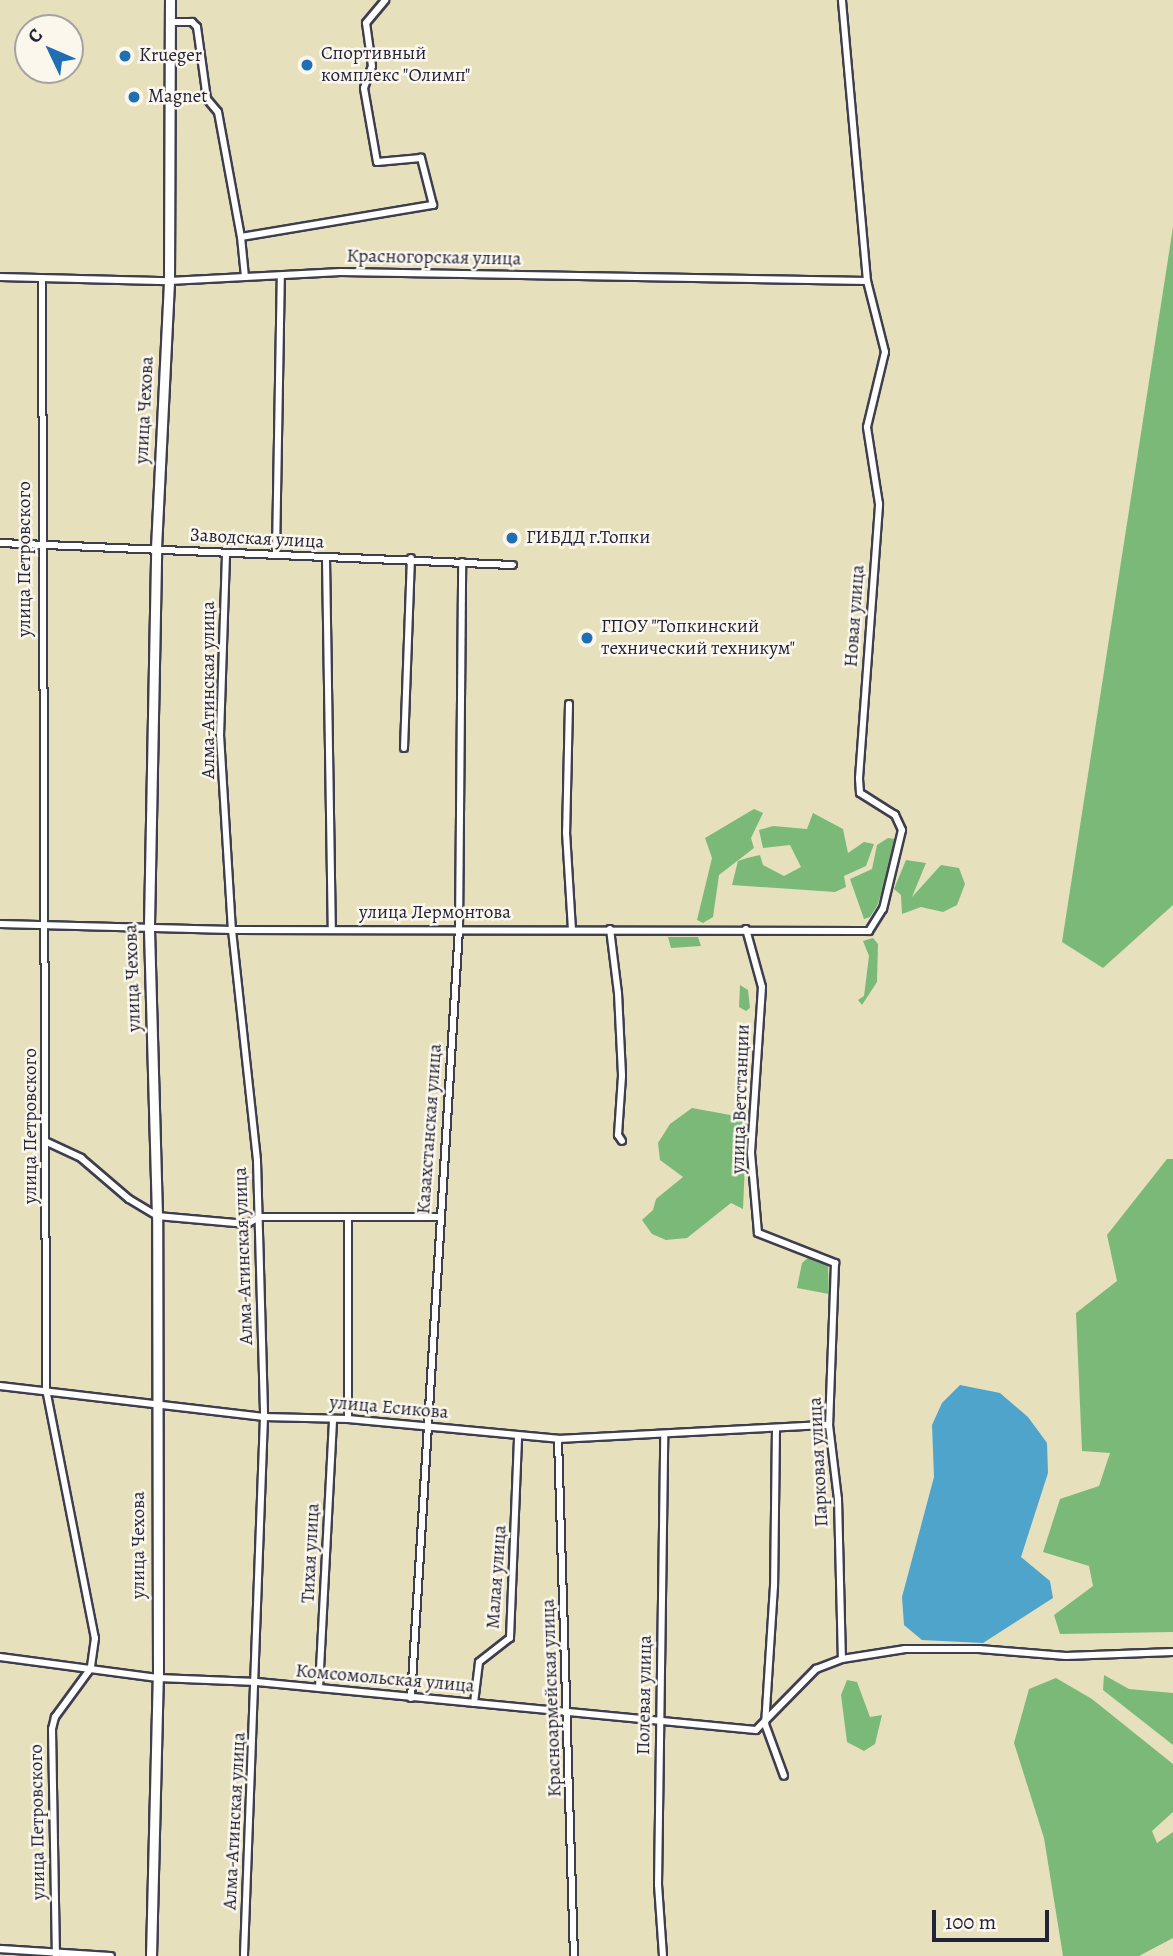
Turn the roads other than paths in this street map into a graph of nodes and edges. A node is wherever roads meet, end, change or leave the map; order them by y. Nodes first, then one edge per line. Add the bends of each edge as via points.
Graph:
1 (170, 0) edge
2 (384, 0) edge
3 (842, 0) edge
4 (170, 22) junction
5 (241, 237) junction
6 (281, 276) junction
7 (0, 277) edge
8 (42, 278) junction
9 (245, 278) junction
10 (169, 281) junction
11 (867, 281) junction
12 (0, 543) edge
13 (40, 546) junction
14 (156, 548) junction
15 (276, 553) junction
16 (226, 555) junction
17 (411, 558) junction
18 (326, 559) junction
19 (462, 562) junction
20 (513, 565) dead end
21 (569, 704) dead end
22 (404, 748) dead end
23 (0, 924) edge
24 (46, 925) junction
25 (149, 925) junction
26 (332, 929) junction
27 (459, 929) junction
28 (610, 929) junction
29 (746, 929) junction
30 (232, 930) junction
31 (572, 930) junction
32 (869, 931) joint
33 (622, 1141) dead end
34 (47, 1142) junction
35 (158, 1216) junction
36 (259, 1217) junction
37 (440, 1217) junction
38 (348, 1218) junction
39 (835, 1263) joint
40 (0, 1386) edge
41 (46, 1389) junction
42 (156, 1406) junction
43 (264, 1417) junction
44 (333, 1419) junction
45 (348, 1419) junction
46 (829, 1425) junction
47 (429, 1426) junction
48 (776, 1427) junction
49 (664, 1434) junction
50 (518, 1437) junction
51 (558, 1439) junction
52 (1173, 1652) edge
53 (0, 1657) edge
54 (842, 1659) junction
55 (92, 1668) junction
56 (158, 1678) junction
57 (257, 1682) junction
58 (319, 1688) junction
59 (411, 1698) junction
60 (474, 1703) junction
61 (569, 1714) junction
62 (660, 1722) junction
63 (765, 1724) junction
64 (784, 1776) dead end
65 (0, 1949) edge
66 (56, 1954) edge
67 (111, 1956) edge
68 (151, 1956) edge
69 (244, 1956) edge
70 (574, 1956) edge
71 (663, 1956) edge

1 - 4 street, улица Чехова
2 - 5 street via 366,23 372,66 364,88 377,162 421,158 433,205
3 - 11 street
4 - 5 street via 192,22 197,27 207,99 218,112
4 - 10 street, улица Чехова
5 - 9 street
6 - 9 street, Красногорская улица
6 - 11 street, Красногорская улица via 341,271
6 - 15 street
7 - 8 street, Красногорская улица
8 - 10 street, Красногорская улица
8 - 13 street, улица Петровского
9 - 10 street, Красногорская улица
10 - 14 street, улица Чехова
11 - 32 street, Новая улица via 885,352 867,427 879,504 859,778 860,793 895,815 902,830 883,909
12 - 13 street, Заводская улица
13 - 14 street, Заводская улица
13 - 24 street, улица Петровского
14 - 16 street, Заводская улица
14 - 25 street, улица Чехова
15 - 16 street, Заводская улица
15 - 18 street, Заводская улица
16 - 30 street, Алма-Атинская улица via 220,735
17 - 18 street, Заводская улица
17 - 19 street, Заводская улица
17 - 22 street
18 - 26 street
19 - 20 street, Заводская улица
19 - 27 street, Казахстанская улица
21 - 31 street via 566,832
23 - 24 street, улица Лермонтова
24 - 25 street, улица Лермонтова
24 - 34 street, улица Петровского
25 - 30 street, улица Лермонтова
25 - 35 street, улица Чехова
26 - 27 street, улица Лермонтова
26 - 30 street, улица Лермонтова
27 - 31 street, улица Лермонтова
27 - 37 street, Казахстанская улица
28 - 29 street, улица Лермонтова
28 - 31 street, улица Лермонтова
28 - 33 street via 619,1020 618,1135
29 - 32 street, улица Лермонтова
29 - 39 street, улица Ветстанции via 762,987 751,1153 758,1233
30 - 36 street, Алма-Атинская улица
34 - 35 street via 81,1157 129,1199
34 - 41 street, улица Петровского
35 - 36 street via 247,1224
35 - 42 street, улица Чехова
36 - 38 street
36 - 43 street, Алма-Атинская улица
37 - 38 street
37 - 47 street, Казахстанская улица
38 - 45 street
39 - 46 street, Парковая улица
40 - 41 street, улица Есикова
41 - 42 street, улица Есикова
41 - 55 street, улица Петровского via 92,1615
42 - 43 street, улица Есикова
42 - 56 street, улица Чехова
43 - 44 street, улица Есикова
43 - 57 street, Алма-Атинская улица
44 - 45 street, улица Есикова
44 - 58 street, Тихая улица
45 - 47 street, улица Есикова
46 - 48 street, улица Есикова
46 - 54 street, Парковая улица via 838,1499
47 - 50 street, улица Есикова
47 - 59 street, Казахстанская улица
48 - 49 street, улица Есикова
48 - 63 street via 776,1546
49 - 51 street, улица Есикова
49 - 62 street, Полевая улица
50 - 51 street, улица Есикова
50 - 60 street, Малая улица via 510,1638 479,1662
51 - 61 street, Красноармейская улица
52 - 54 street via 1066,1656 905,1649
53 - 55 street, Комсомольская улица
54 - 63 street via 816,1669
55 - 56 street, Комсомольская улица
55 - 66 street, улица Петровского via 55,1717 52,1729
56 - 57 street, Комсомольская улица
56 - 68 street, улица Чехова
57 - 58 street, Комсомольская улица
57 - 69 street, Алма-Атинская улица
58 - 59 street, Комсомольская улица
59 - 60 street, Комсомольская улица
60 - 61 street, Комсомольская улица
61 - 62 street, Комсомольская улица
61 - 70 street, Красноармейская улица
62 - 63 street, Комсомольская улица via 756,1730
62 - 71 street, Полевая улица via 658,1885
63 - 64 street
65 - 66 street
66 - 67 street

